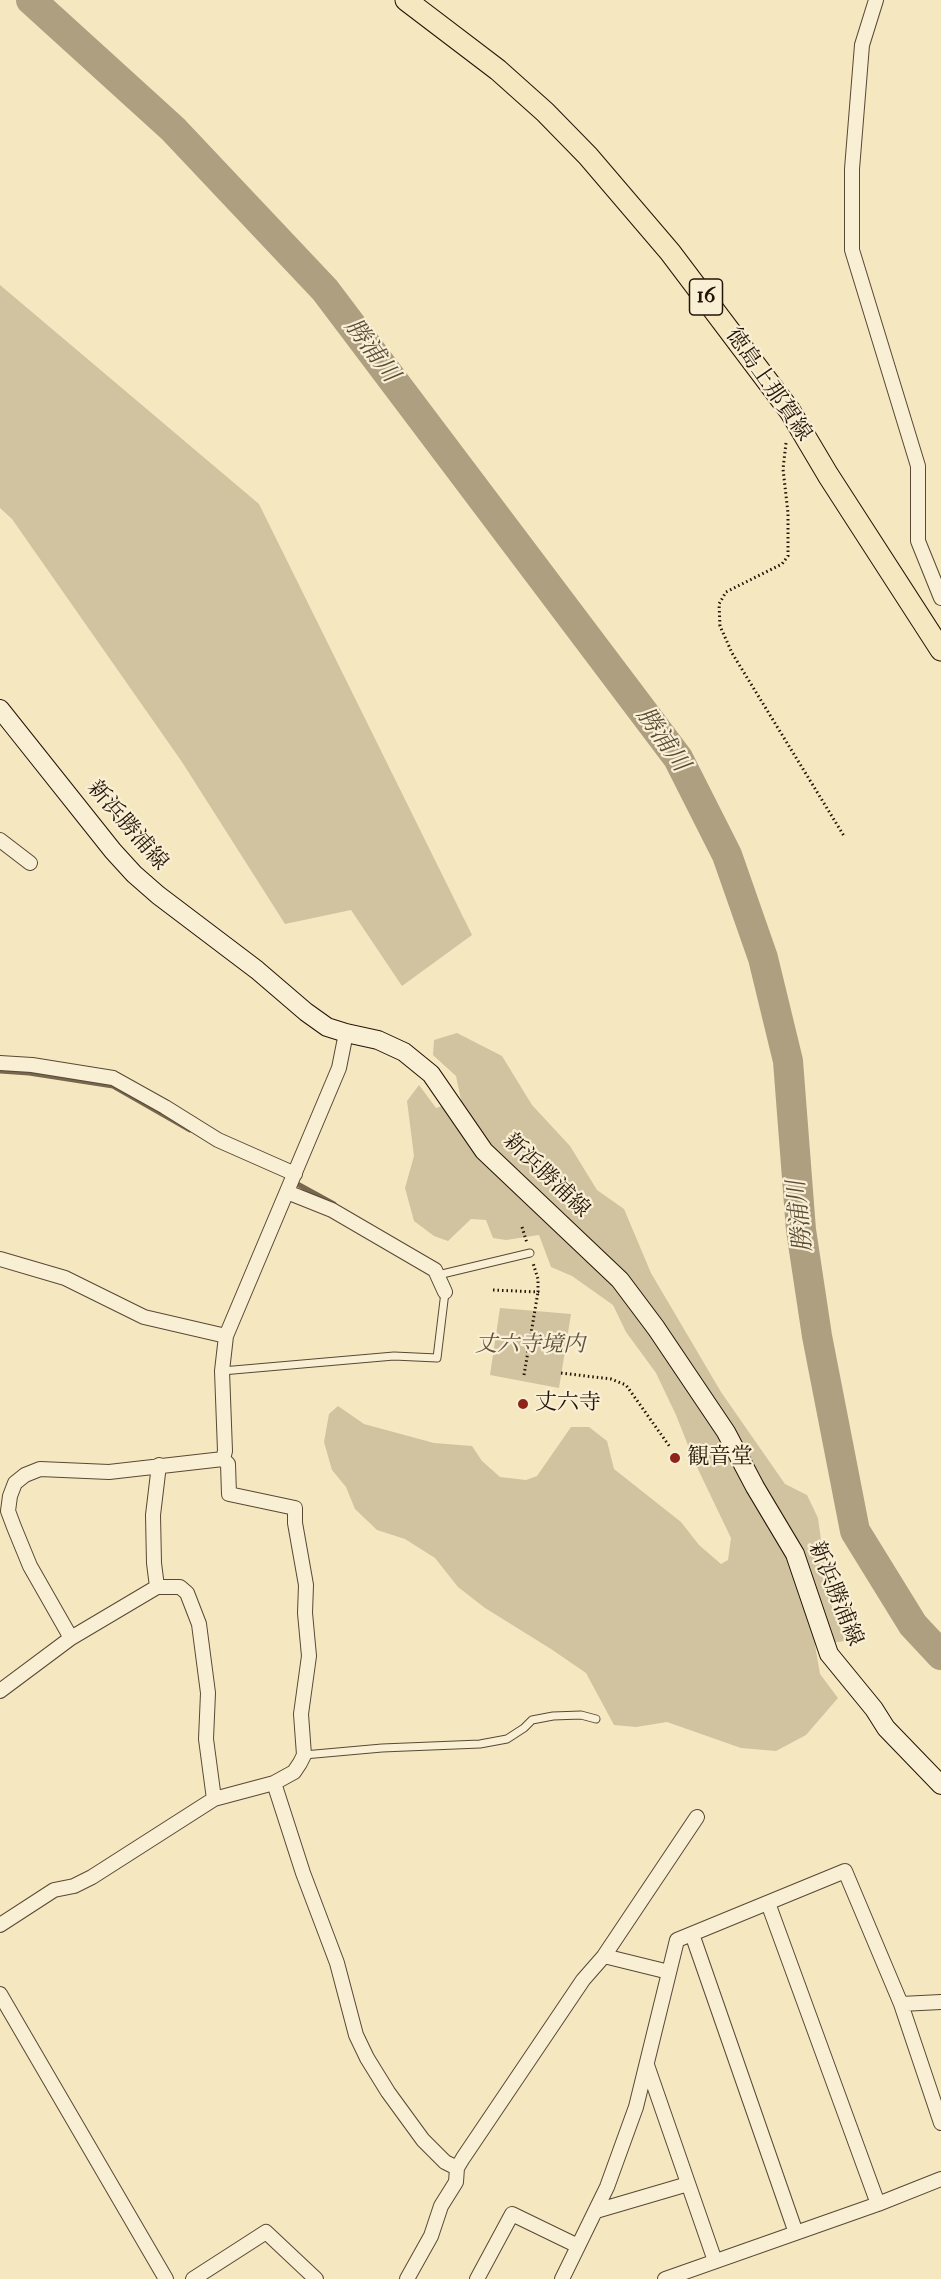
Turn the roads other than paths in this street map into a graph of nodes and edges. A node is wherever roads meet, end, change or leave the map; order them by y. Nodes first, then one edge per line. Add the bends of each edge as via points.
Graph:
1 (406, 0) edge
2 (876, 0) edge
3 (941, 598) edge
4 (941, 650) edge
5 (4, 716) edge
6 (0, 840) edge
7 (30, 863) dead end
8 (346, 1034) junction
9 (0, 1063) edge
10 (295, 1174) junction
11 (287, 1192) junction
12 (530, 1253) road end
13 (0, 1259) edge
14 (438, 1275) junction
15 (445, 1292) joint
16 (226, 1336) junction
17 (222, 1371) junction
18 (223, 1460) junction
19 (159, 1466) junction
20 (157, 1587) junction
21 (71, 1638) junction
22 (0, 1691) edge
23 (596, 1719) dead end
24 (304, 1755) junction
25 (274, 1783) junction
26 (941, 1785) edge
27 (214, 1799) junction
28 (697, 1817) dead end
29 (768, 1903) junction
30 (0, 1925) edge
31 (692, 1934) junction
32 (604, 1956) junction
33 (669, 1972) junction
34 (0, 1994) edge
35 (941, 2002) edge
36 (901, 2004) junction
37 (647, 2064) junction
38 (941, 2123) edge
39 (457, 2168) junction
40 (941, 2180) edge
41 (688, 2184) junction
42 (878, 2204) junction
43 (596, 2211) junction
44 (796, 2233) junction
45 (578, 2246) junction
46 (715, 2261) junction
47 (166, 2279) edge
48 (193, 2279) edge
49 (316, 2279) edge
50 (407, 2279) edge
51 (477, 2279) edge
52 (561, 2279) edge
53 (665, 2279) edge

1 - 4 main road, 徳島上那賀線 / 16 via 498,70 588,156 670,252 790,411
2 - 3 street via 862,45 852,169 852,250 918,466 918,541
5 - 8 main road, 新浜勝浦線 via 134,874 306,1012 327,1027
6 - 7 street
8 - 10 street via 339,1068
8 - 26 main road, 新浜勝浦線 via 378,1040 404,1052 430,1074 484,1151 632,1296 726,1431 795,1554 829,1654 886,1728
9 - 10 street via 113,1078 218,1140
10 - 11 street
11 - 14 street via 332,1210 435,1269
11 - 16 street
12 - 14 lane
13 - 16 street via 65,1278 144,1317
14 - 15 street
15 - 17 lane via 436,1358 394,1356
16 - 17 street
17 - 18 street
18 - 19 street
18 - 24 street via 228,1464 229,1494 295,1508 306,1585 309,1656 301,1714
19 - 20 street via 153,1515
19 - 21 street via 109,1472 40,1469 25,1474 15,1484 8,1511 30,1566
20 - 21 street
20 - 27 street via 180,1587 187,1593 199,1624 208,1693 206,1739
21 - 22 street
23 - 24 lane via 581,1715 532,1720 507,1738 480,1744
24 - 25 street via 294,1772
25 - 27 street
25 - 39 street via 367,2058 423,2140
27 - 30 street via 92,1877 54,1890
28 - 32 street
29 - 31 street
29 - 36 street via 845,1871
29 - 42 street
31 - 33 street via 677,1940
31 - 44 street
32 - 33 street
32 - 39 street via 583,1980
33 - 37 street
34 - 47 street
35 - 36 street
36 - 38 street
37 - 41 street
37 - 43 street via 636,2107
39 - 50 street via 456,2182
40 - 42 street
41 - 43 street
41 - 46 street
42 - 44 street
43 - 45 street
44 - 46 street
45 - 51 street via 512,2214
45 - 52 street
46 - 53 street
48 - 49 street via 266,2232

